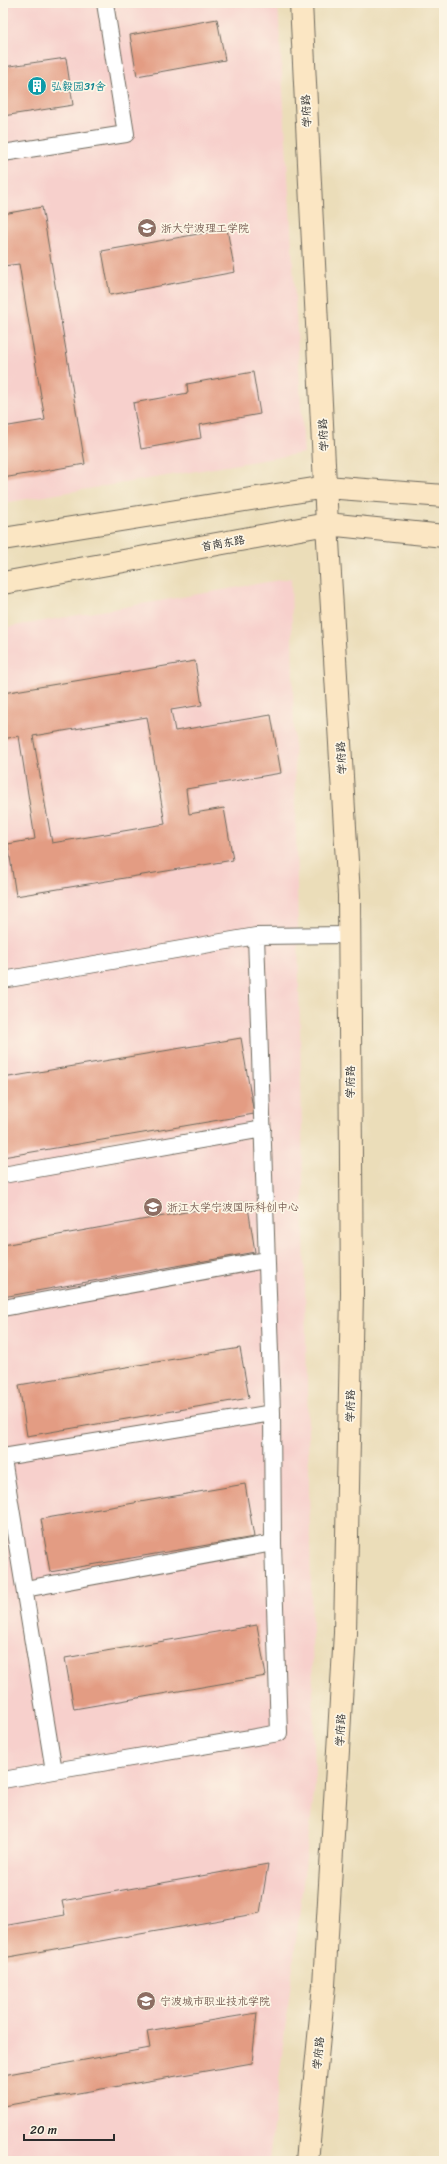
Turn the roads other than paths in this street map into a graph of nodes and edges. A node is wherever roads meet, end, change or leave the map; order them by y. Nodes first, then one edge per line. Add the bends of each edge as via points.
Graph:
1 (105, 3) edge
2 (301, 3) edge
3 (3, 153) edge
4 (326, 487) junction
5 (444, 496) edge
6 (328, 524) junction
7 (444, 536) edge
8 (3, 539) edge
9 (3, 583) edge
10 (349, 935) junction
11 (256, 936) junction
12 (3, 980) edge
13 (263, 1129) junction
14 (3, 1175) edge
15 (265, 1260) junction
16 (3, 1308) edge
17 (272, 1413) junction
18 (3, 1458) edge
19 (273, 1543) junction
20 (24, 1588) junction
21 (54, 1771) junction
22 (3, 1780) edge
23 (307, 2161) edge

1 - 3 lane via 126,134
2 - 4 street, 学府路
4 - 5 street
4 - 6 street, 学府路
4 - 8 street
6 - 7 street, 首南东路
6 - 9 street, 首南东路
6 - 10 street, 学府路 via 349,887
10 - 11 lane
10 - 23 street, 学府路 via 352,1293 345,1633 324,1985
11 - 12 lane
11 - 13 lane
13 - 14 lane
13 - 15 lane
15 - 16 lane
15 - 17 lane
17 - 18 lane
17 - 19 lane
18 - 20 lane
19 - 20 lane
19 - 21 lane via 279,1733
20 - 21 lane
21 - 22 lane

